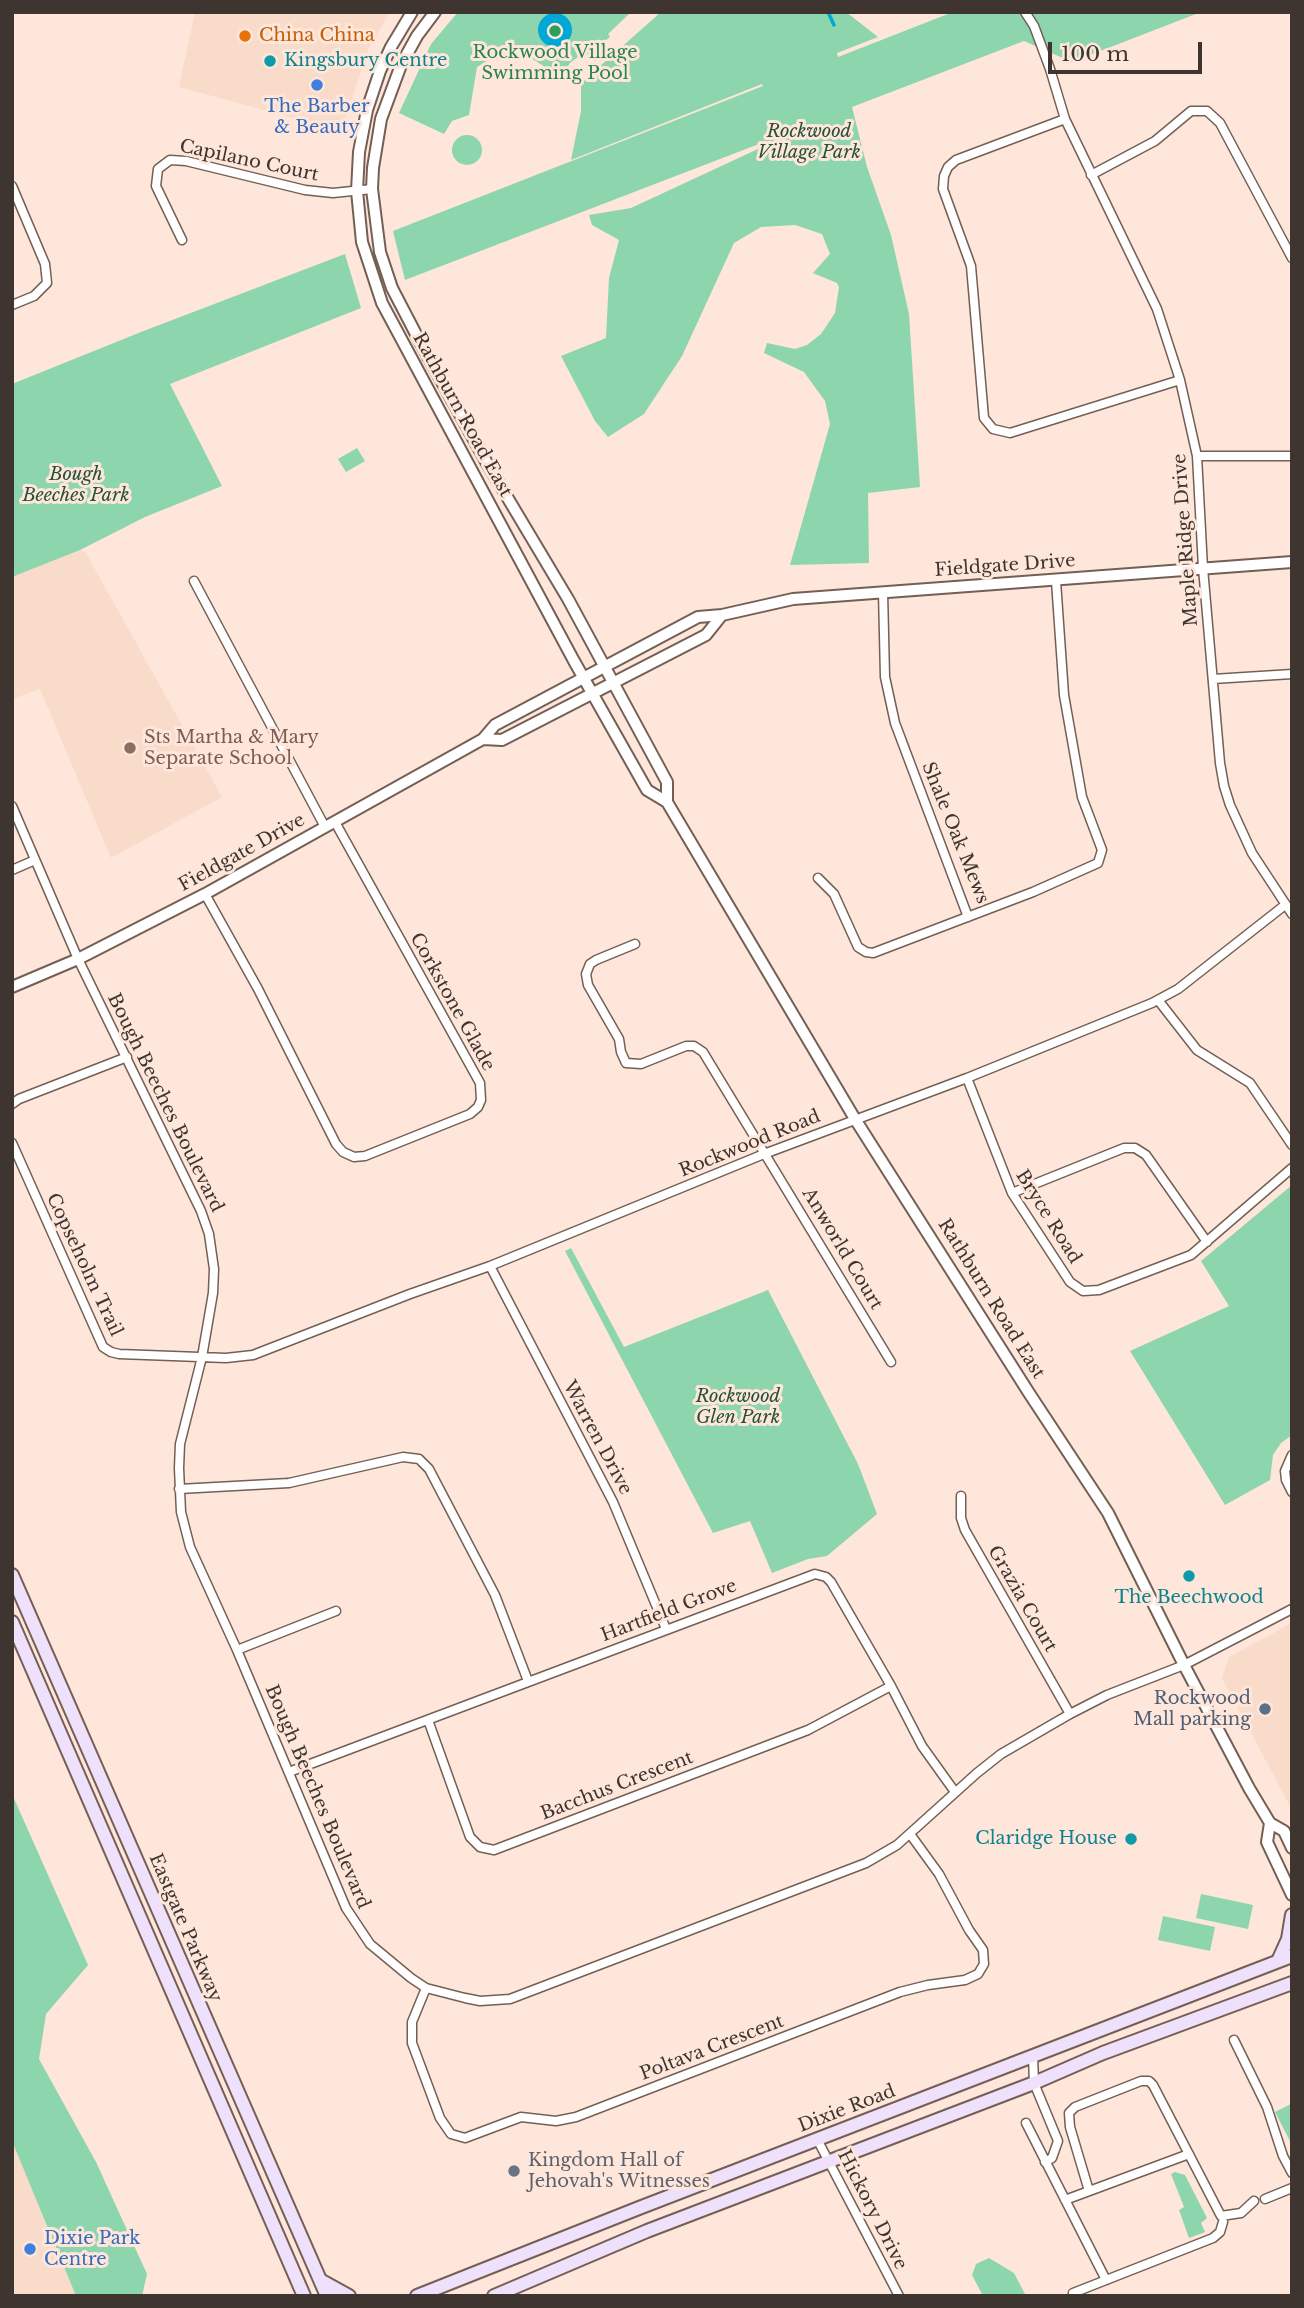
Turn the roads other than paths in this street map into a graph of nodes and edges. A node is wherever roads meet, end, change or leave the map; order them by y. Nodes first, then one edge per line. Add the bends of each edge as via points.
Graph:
1 (412, 12) edge
2 (435, 12) edge
3 (1026, 12) edge
4 (1065, 118) junction
5 (1091, 174) junction
6 (12, 186) edge
7 (372, 190) junction
8 (357, 191) junction
9 (182, 240) dead end
10 (1292, 258) edge
11 (12, 305) edge
12 (1180, 380) junction
13 (1197, 456) junction
14 (1292, 456) edge
15 (1292, 562) edge
16 (1203, 568) junction
17 (194, 581) dead end
18 (1056, 581) junction
19 (883, 592) junction
20 (722, 615) junction
21 (606, 666) junction
22 (1292, 674) edge
23 (584, 677) junction
24 (1213, 678) junction
25 (614, 682) junction
26 (593, 693) junction
27 (483, 739) junction
28 (667, 802) junction
29 (12, 806) edge
30 (330, 825) junction
31 (35, 860) junction
32 (12, 870) edge
33 (818, 878) dead end
34 (205, 894) junction
35 (1285, 905) junction
36 (1292, 914) edge
37 (968, 917) junction
38 (635, 944) dead end
39 (78, 960) junction
40 (12, 987) edge
41 (1158, 1000) junction
42 (127, 1057) junction
43 (967, 1078) junction
44 (12, 1104) edge
45 (855, 1119) junction
46 (12, 1143) edge
47 (1292, 1145) edge
48 (764, 1154) junction
49 (1292, 1168) edge
50 (1012, 1193) junction
51 (1207, 1242) junction
52 (490, 1266) junction
53 (202, 1357) junction
54 (891, 1362) dead end
55 (1292, 1455) edge
56 (179, 1489) junction
57 (1292, 1492) edge
58 (961, 1496) dead end
59 (12, 1574) edge
60 (1292, 1609) edge
61 (336, 1611) dead end
62 (12, 1622) edge
63 (666, 1629) junction
64 (237, 1650) junction
65 (1184, 1665) junction
66 (528, 1681) junction
67 (891, 1686) junction
68 (1070, 1714) junction
69 (428, 1720) junction
70 (289, 1772) junction
71 (955, 1792) junction
72 (1270, 1823) junction
73 (910, 1834) junction
74 (1292, 1848) edge
75 (1292, 1895) edge
76 (1292, 1915) edge
77 (1292, 1956) edge
78 (1278, 1961) junction
79 (1289, 1985) edge
80 (426, 1987) junction
81 (1234, 2040) dead end
82 (1034, 2056) junction
83 (1037, 2088) junction
84 (1026, 2123) dead end
85 (817, 2139) junction
86 (1189, 2154) junction
87 (829, 2161) junction
88 (1045, 2162) junction
89 (1292, 2173) edge
90 (1292, 2188) edge
91 (1089, 2191) junction
92 (1265, 2199) dead end
93 (1065, 2200) junction
94 (1254, 2201) dead end
95 (1223, 2222) dead end
96 (320, 2280) junction
97 (1106, 2280) junction
98 (1073, 2293) dead end
99 (304, 2296) edge
100 (327, 2296) edge
101 (349, 2296) edge
102 (417, 2296) edge
103 (494, 2296) edge
104 (899, 2296) edge

1 - 8 street, Rathburn Road East via 372,91 361,139
2 - 7 street, Rathburn Road East via 408,52 387,98
3 - 4 street, Maple Ridge Drive via 1051,69
4 - 5 street, Maple Ridge Drive
4 - 12 street via 956,160 944,176 943,189 971,266 984,418 998,432 1023,430
5 - 10 street via 1155,141 1191,111 1208,111 1220,123
5 - 12 street, Maple Ridge Drive via 1157,309
6 - 11 street via 45,264 47,283 34,296
7 - 8 street, Capilano Court
7 - 21 street, Rathburn Road East via 380,252 403,310
8 - 9 street, Capilano Court via 305,190 170,160 160,166 156,186
8 - 23 street, Rathburn Road East via 362,242 382,303
12 - 13 street, Maple Ridge Drive
13 - 14 street
13 - 16 street, Maple Ridge Drive
15 - 16 street, Fieldgate Drive
16 - 18 street, Fieldgate Drive
16 - 24 street, Maple Ridge Drive
17 - 30 street
18 - 19 street, Fieldgate Drive
18 - 37 street, Shale Oak Mews via 1064,695 1077,776 1102,854 1092,867
19 - 20 street, Fieldgate Drive via 793,599
19 - 37 street, Shale Oak Mews via 885,677 895,723
20 - 21 street, Fieldgate Drive via 698,617
20 - 25 street, Fieldgate Drive via 706,635
21 - 23 street, Fieldgate Drive
21 - 25 street, Rathburn Road East
22 - 24 street
23 - 26 street, Rathburn Road East
23 - 27 street, Fieldgate Drive via 495,725
24 - 35 street, Maple Ridge Drive via 1220,762 1230,805 1252,853
25 - 26 street, Fieldgate Drive
25 - 28 street, Rathburn Road East via 667,782
26 - 27 street, Fieldgate Drive via 502,740
26 - 28 street, Rathburn Road East via 647,790
27 - 30 street, Fieldgate Drive
28 - 45 street, Rathburn Road East
29 - 31 street, Bough Beeches Boulevard
30 - 34 street, Fieldgate Drive
30 - 34 street, Corkstone Glade via 480,1083 481,1100 470,1114 365,1156 343,1152
31 - 32 street
31 - 39 street, Bough Beeches Boulevard
33 - 37 street via 831,889 857,945 866,952
34 - 39 street, Fieldgate Drive
35 - 36 street, Maple Ridge Drive
35 - 41 street, Rockwood Road
38 - 48 street, Anworld Court via 596,960 586,974 626,1063 641,1064 686,1046 699,1049
39 - 40 street, Fieldgate Drive
39 - 42 street, Bough Beeches Boulevard
41 - 43 street, Rockwood Road
41 - 47 street via 1197,1049 1250,1083
42 - 44 street
42 - 53 street, Bough Beeches Boulevard via 209,1234 214,1281
43 - 45 street, Rockwood Road
43 - 50 street, Bryce Road
45 - 48 street, Rockwood Road
45 - 65 street, Rathburn Road East via 1108,1513
46 - 53 street, Copseholm Trail via 103,1347 119,1354
48 - 52 street, Rockwood Road
48 - 54 street, Anworld Court
49 - 51 street, Bryce Road
50 - 51 street via 1124,1148 1135,1148 1146,1155
50 - 51 street, Bryce Road via 1072,1284 1083,1291 1099,1290 1185,1258
52 - 53 street, Rockwood Road via 265,1352
52 - 63 street, Warren Drive via 613,1502
53 - 56 street, Bough Beeches Boulevard via 180,1444
55 - 57 street via 1285,1471
56 - 64 street, Bough Beeches Boulevard via 190,1547
56 - 66 street via 289,1483 403,1457 419,1460 429,1469 495,1595
58 - 68 street, Grazia Court via 965,1530
59 - 96 main road, Eastgate Parkway
60 - 65 street, Bough Beeches Boulevard
61 - 64 street
62 - 99 main road, Eastgate Parkway
63 - 66 street, Hartfield Grove
63 - 67 street, Hartfield Grove via 819,1574 831,1582
64 - 70 street, Bough Beeches Boulevard
65 - 68 street, Bough Beeches Boulevard via 1137,1681
65 - 72 street, Rathburn Road East
66 - 69 street, Hartfield Grove
67 - 69 street, Bacchus Crescent via 808,1730 494,1850 480,1847 471,1837
67 - 71 street, Hartfield Grove via 922,1746
68 - 71 street, Bough Beeches Boulevard via 1001,1754
69 - 70 street, Hartfield Grove
70 - 80 street, Bough Beeches Boulevard via 359,1930 389,1962
71 - 73 street, Bough Beeches Boulevard
72 - 74 street, Rathburn Road East via 1284,1831
72 - 75 street, Rathburn Road East via 1267,1842
73 - 80 street, Bough Beeches Boulevard via 866,1863 510,1999 480,2001
73 - 80 street, Poltava Crescent via 983,1950 984,1964 978,1974 900,1992 576,2117 556,2121 521,2117 465,2138 451,2134 440,2118 412,2043 412,2022
76 - 78 main road via 1289,1939
77 - 78 main road, Dixie Road
78 - 82 main road, Dixie Road
79 - 83 main road via 1103,2053
81 - 89 street
82 - 83 street
82 - 85 main road, Dixie Road
83 - 87 main road
83 - 88 street via 1058,2141 1052,2158
84 - 88 street
85 - 87 street, Hickory Drive
85 - 102 main road, Dixie Road
86 - 91 street
86 - 91 street via 1153,2085 1141,2081 1069,2113
86 - 94 street via 1221,2216 1241,2213
87 - 103 main road
87 - 104 street, Hickory Drive
88 - 93 street
90 - 92 street
91 - 93 street
93 - 97 street
95 - 97 street via 1213,2238
96 - 100 main road, Eastgate Parkway
96 - 101 main road
97 - 98 street

